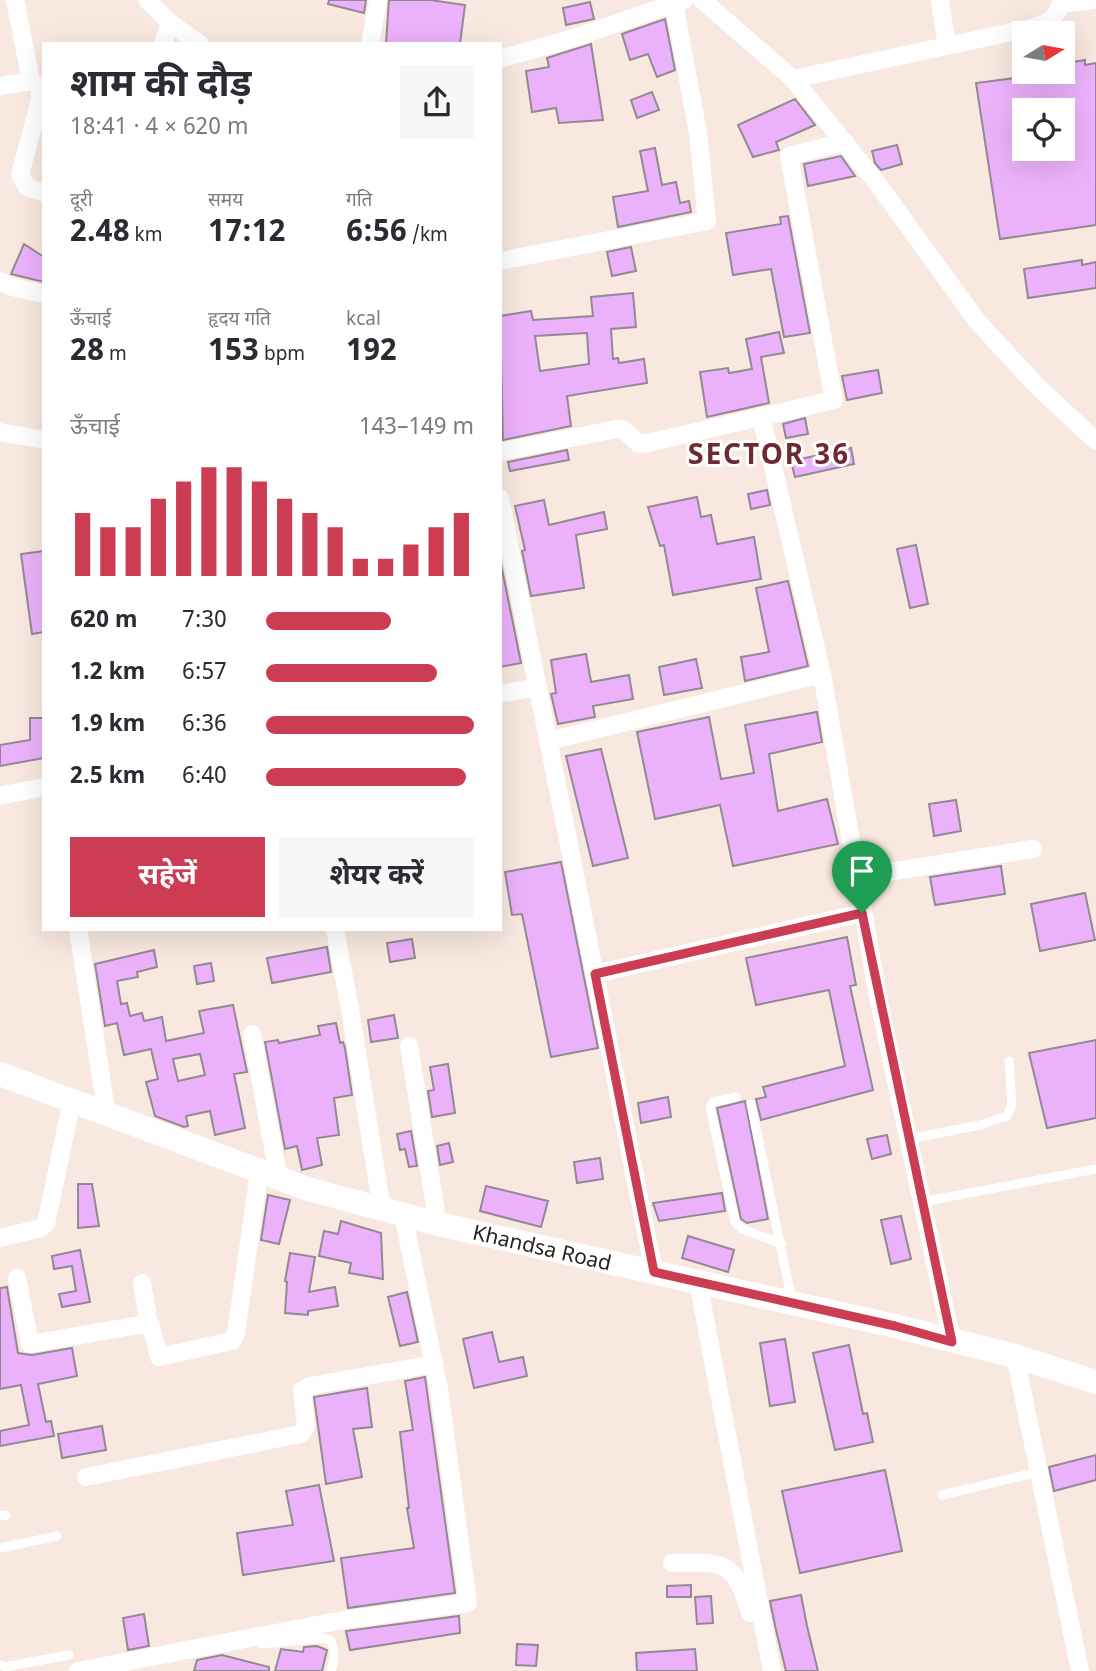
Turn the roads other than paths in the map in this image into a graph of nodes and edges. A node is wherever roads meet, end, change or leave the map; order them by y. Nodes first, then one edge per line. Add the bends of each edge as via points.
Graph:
1 (15, 0) edge
2 (147, 0) edge
3 (378, 0) edge
4 (702, 0) edge
5 (940, 0) edge
6 (1093, 0) edge
7 (679, 2) edge
8 (1061, 2) edge
9 (170, 23) junction
10 (164, 42) edge
11 (197, 42) edge
12 (370, 42) edge
13 (947, 46) junction
14 (502, 58) edge
15 (793, 79) junction
16 (32, 81) junction
17 (0, 86) edge
18 (845, 142) junction
19 (42, 192) edge
20 (502, 261) edge
21 (0, 281) edge
22 (42, 294) edge
23 (761, 416) junction
24 (0, 432) edge
25 (1092, 432) edge
26 (42, 440) edge
27 (502, 452) edge
28 (502, 512) edge
29 (822, 674) junction
30 (538, 687) junction
31 (502, 694) edge
32 (548, 741) junction
33 (42, 787) edge
34 (0, 796) edge
35 (1033, 849) dead end
36 (857, 877) junction
37 (862, 913) junction
38 (78, 931) edge
39 (335, 931) edge
40 (595, 974) junction
41 (253, 1034) dead end
42 (409, 1046) dead end
43 (1009, 1061) dead end
44 (0, 1074) edge
45 (736, 1097) dead end
46 (72, 1101) junction
47 (751, 1104) dead end
48 (107, 1116) junction
49 (909, 1139) junction
50 (1096, 1169) edge
51 (269, 1176) junction
52 (922, 1202) junction
53 (392, 1212) junction
54 (438, 1224) junction
55 (0, 1238) edge
56 (782, 1244) junction
57 (654, 1272) junction
58 (17, 1278) dead end
59 (698, 1282) junction
60 (142, 1283) dead end
61 (792, 1303) junction
62 (149, 1324) junction
63 (952, 1342) junction
64 (1015, 1356) junction
65 (434, 1364) junction
66 (1096, 1382) edge
67 (1039, 1472) junction
68 (86, 1477) dead end
69 (942, 1495) dead end
70 (57, 1536) dead end
71 (0, 1549) edge
72 (672, 1563) dead end
73 (246, 1646) dead end
74 (69, 1655) dead end
75 (0, 1665) edge
76 (103, 1668) edge
77 (78, 1671) edge
78 (331, 1671) edge
79 (763, 1671) edge
80 (772, 1671) edge
81 (1080, 1671) edge

1 - 16 street
2 - 9 street
3 - 12 street
4 - 15 street
5 - 13 street
6 - 8 street
7 - 14 street
7 - 20 street via 707,221
8 - 13 street via 1056,16 1047,23
9 - 10 street
9 - 11 street
13 - 15 street
15 - 18 street
16 - 17 street
16 - 19 street via 40,85 41,92 20,175 27,187
18 - 23 street via 789,156 834,400
18 - 25 street via 977,321 1035,385
21 - 22 street
23 - 27 street via 648,443 639,444 617,429
23 - 29 street
24 - 26 street
28 - 30 street
29 - 32 street
29 - 36 street
30 - 31 street
30 - 32 street
32 - 40 street
33 - 34 street
35 - 36 street
36 - 37 street
37 - 40 street
37 - 49 street
38 - 48 street
39 - 53 street
40 - 57 street
41 - 51 street
42 - 54 street
43 - 49 lane via 1012,1105 1007,1116
44 - 46 street, Khandsa Road
45 - 56 lane via 713,1102 710,1107 735,1222
46 - 48 street, Khandsa Road
46 - 55 street via 46,1223
47 - 56 lane
48 - 51 street, Khandsa Road
49 - 52 street
50 - 52 lane
51 - 53 street, Khandsa Road
51 - 62 street via 232,1340 159,1357
52 - 63 street
53 - 54 street, Khandsa Road
53 - 65 street
54 - 57 street, Khandsa Road
56 - 61 lane
57 - 59 street, Khandsa Road
58 - 62 street via 30,1345
59 - 61 street, Khandsa Road
59 - 80 street
60 - 62 street
61 - 63 street, Khandsa Road
63 - 64 street, Khandsa Road
64 - 66 street, Khandsa Road
64 - 67 street
65 - 68 street via 310,1386 302,1391 306,1426 301,1434
65 - 76 street via 468,1603 343,1620
67 - 69 lane
67 - 81 street
70 - 71 lane
72 - 79 street via 712,1562 736,1576 752,1619
73 - 78 lane via 324,1638 331,1641 335,1654
74 - 75 lane
76 - 77 street

